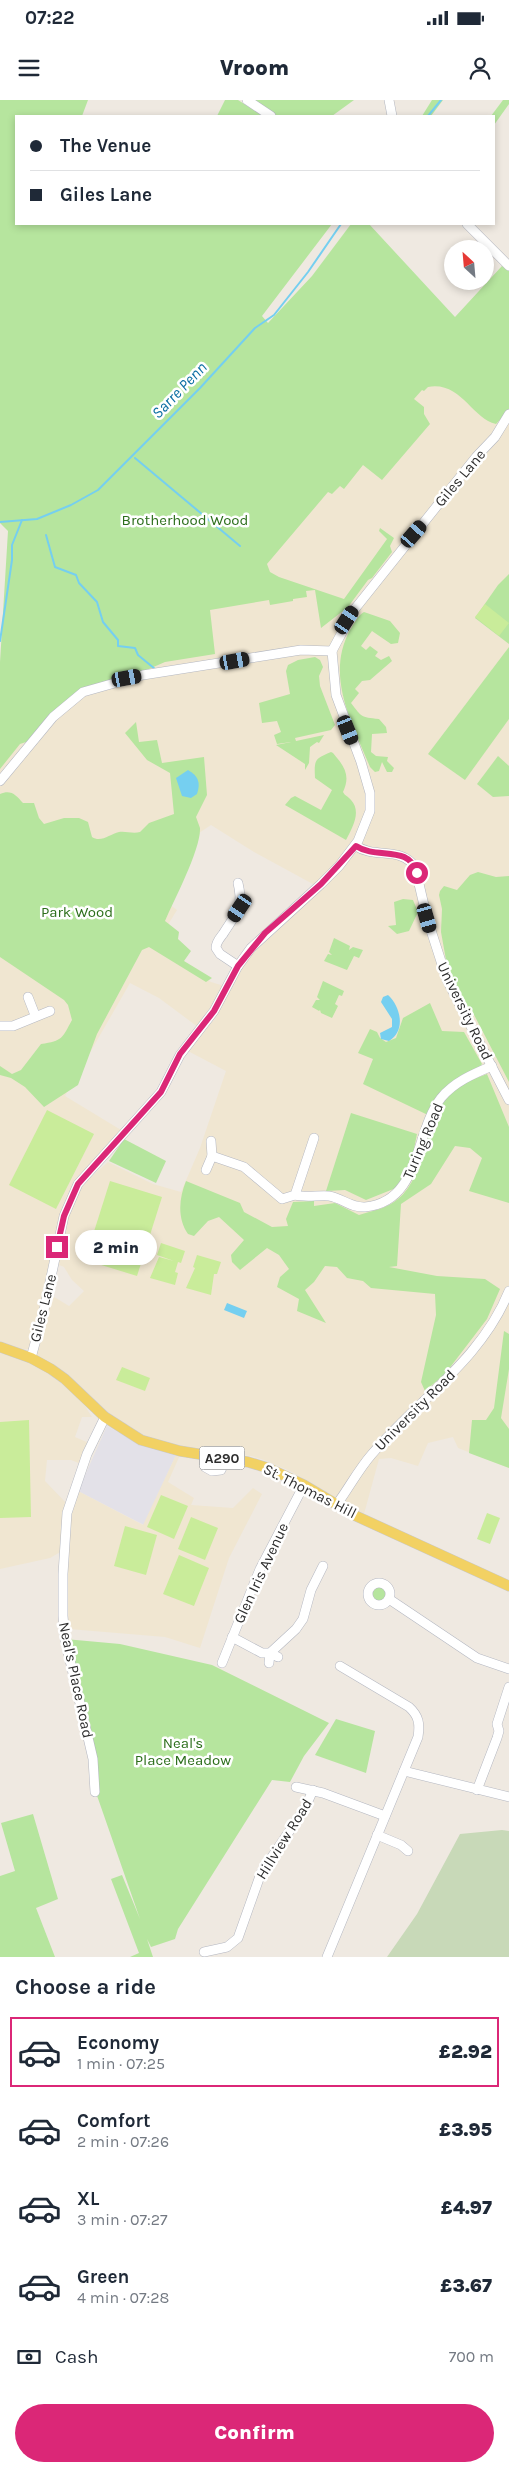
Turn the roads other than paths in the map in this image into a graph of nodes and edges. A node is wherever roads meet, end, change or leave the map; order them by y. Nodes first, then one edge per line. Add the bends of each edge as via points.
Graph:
1 (247, 100) edge
2 (389, 100) edge
3 (270, 115) edge
4 (392, 115) edge
5 (468, 225) edge
6 (509, 266) edge
7 (509, 414) edge
8 (332, 651) junction
9 (0, 781) edge
10 (356, 846) junction
11 (238, 883) dead end
12 (238, 966) junction
13 (28, 997) dead end
14 (50, 1011) dead end
15 (35, 1015) junction
16 (0, 1026) edge
17 (492, 1066) junction
18 (509, 1100) edge
19 (314, 1138) dead end
20 (211, 1141) dead end
21 (212, 1156) junction
22 (206, 1170) dead end
23 (295, 1195) junction
24 (509, 1291) edge
25 (0, 1347) edge
26 (31, 1358) junction
27 (105, 1417) junction
28 (304, 1485) junction
29 (337, 1504) junction
30 (66, 1538) junction
31 (58, 1552) dead end
32 (318, 1569) dead end
33 (509, 1586) edge
34 (389, 1599) dead end
35 (232, 1638) junction
36 (222, 1663) dead end
37 (340, 1666) dead end
38 (509, 1669) edge
39 (509, 1687) edge
40 (404, 1771) junction
41 (296, 1787) dead end
42 (313, 1790) junction
43 (477, 1790) junction
44 (95, 1792) dead end
45 (509, 1797) edge
46 (385, 1816) junction
47 (378, 1835) junction
48 (408, 1851) dead end
49 (204, 1952) dead end
50 (327, 1957) edge

1 - 3 street
2 - 4 street
5 - 6 street
7 - 8 street, Giles Lane via 495,437 356,607
8 - 9 street via 301,650 143,675 83,692 53,717
8 - 10 street, Giles Lane via 336,695 370,793 370,810
10 - 12 street, Giles Lane via 321,884 265,933
10 - 17 street, University Road via 372,854 390,853 412,862 447,980
11 - 12 street via 240,908 216,948
12 - 26 street, Giles Lane via 214,1011 180,1054 161,1092 85,1175 73,1193 64,1216
13 - 15 street
14 - 15 street
15 - 16 street via 13,1026
17 - 18 street, University Road
17 - 23 street, Turing Road via 455,1085 442,1097 424,1133 409,1178 388,1199 362,1207 332,1197
19 - 23 street
20 - 21 street
21 - 22 street
21 - 23 street, Turing Road via 244,1167 282,1199
24 - 29 street, University Road via 473,1350 372,1453
25 - 26 main road, A290
26 - 27 main road, A290 via 65,1379
27 - 28 main road, St. Thomas Hill / A290 via 145,1441 258,1464
27 - 30 street, Neal's Place Road via 86,1454 67,1513
28 - 29 main road, St. Thomas Hill / A290
28 - 35 street, Glen Iris Avenue via 260,1569
29 - 33 main road, St. Thomas Hill / A290 via 356,1516
30 - 31 street, Neal's Place Road
30 - 44 street, Neal's Place Road via 63,1616 93,1758
32 - 35 street via 303,1619 272,1658
34 - 38 street via 477,1658
35 - 36 street, Glen Iris Avenue
37 - 40 street via 414,1711 420,1723 418,1737
39 - 43 street via 497,1724 497,1738
40 - 43 street
40 - 46 street
41 - 42 street
42 - 46 street
42 - 49 street, Hillview Road via 305,1808 260,1873 238,1938 227,1947
43 - 45 street
46 - 47 street
47 - 48 street
47 - 50 street

